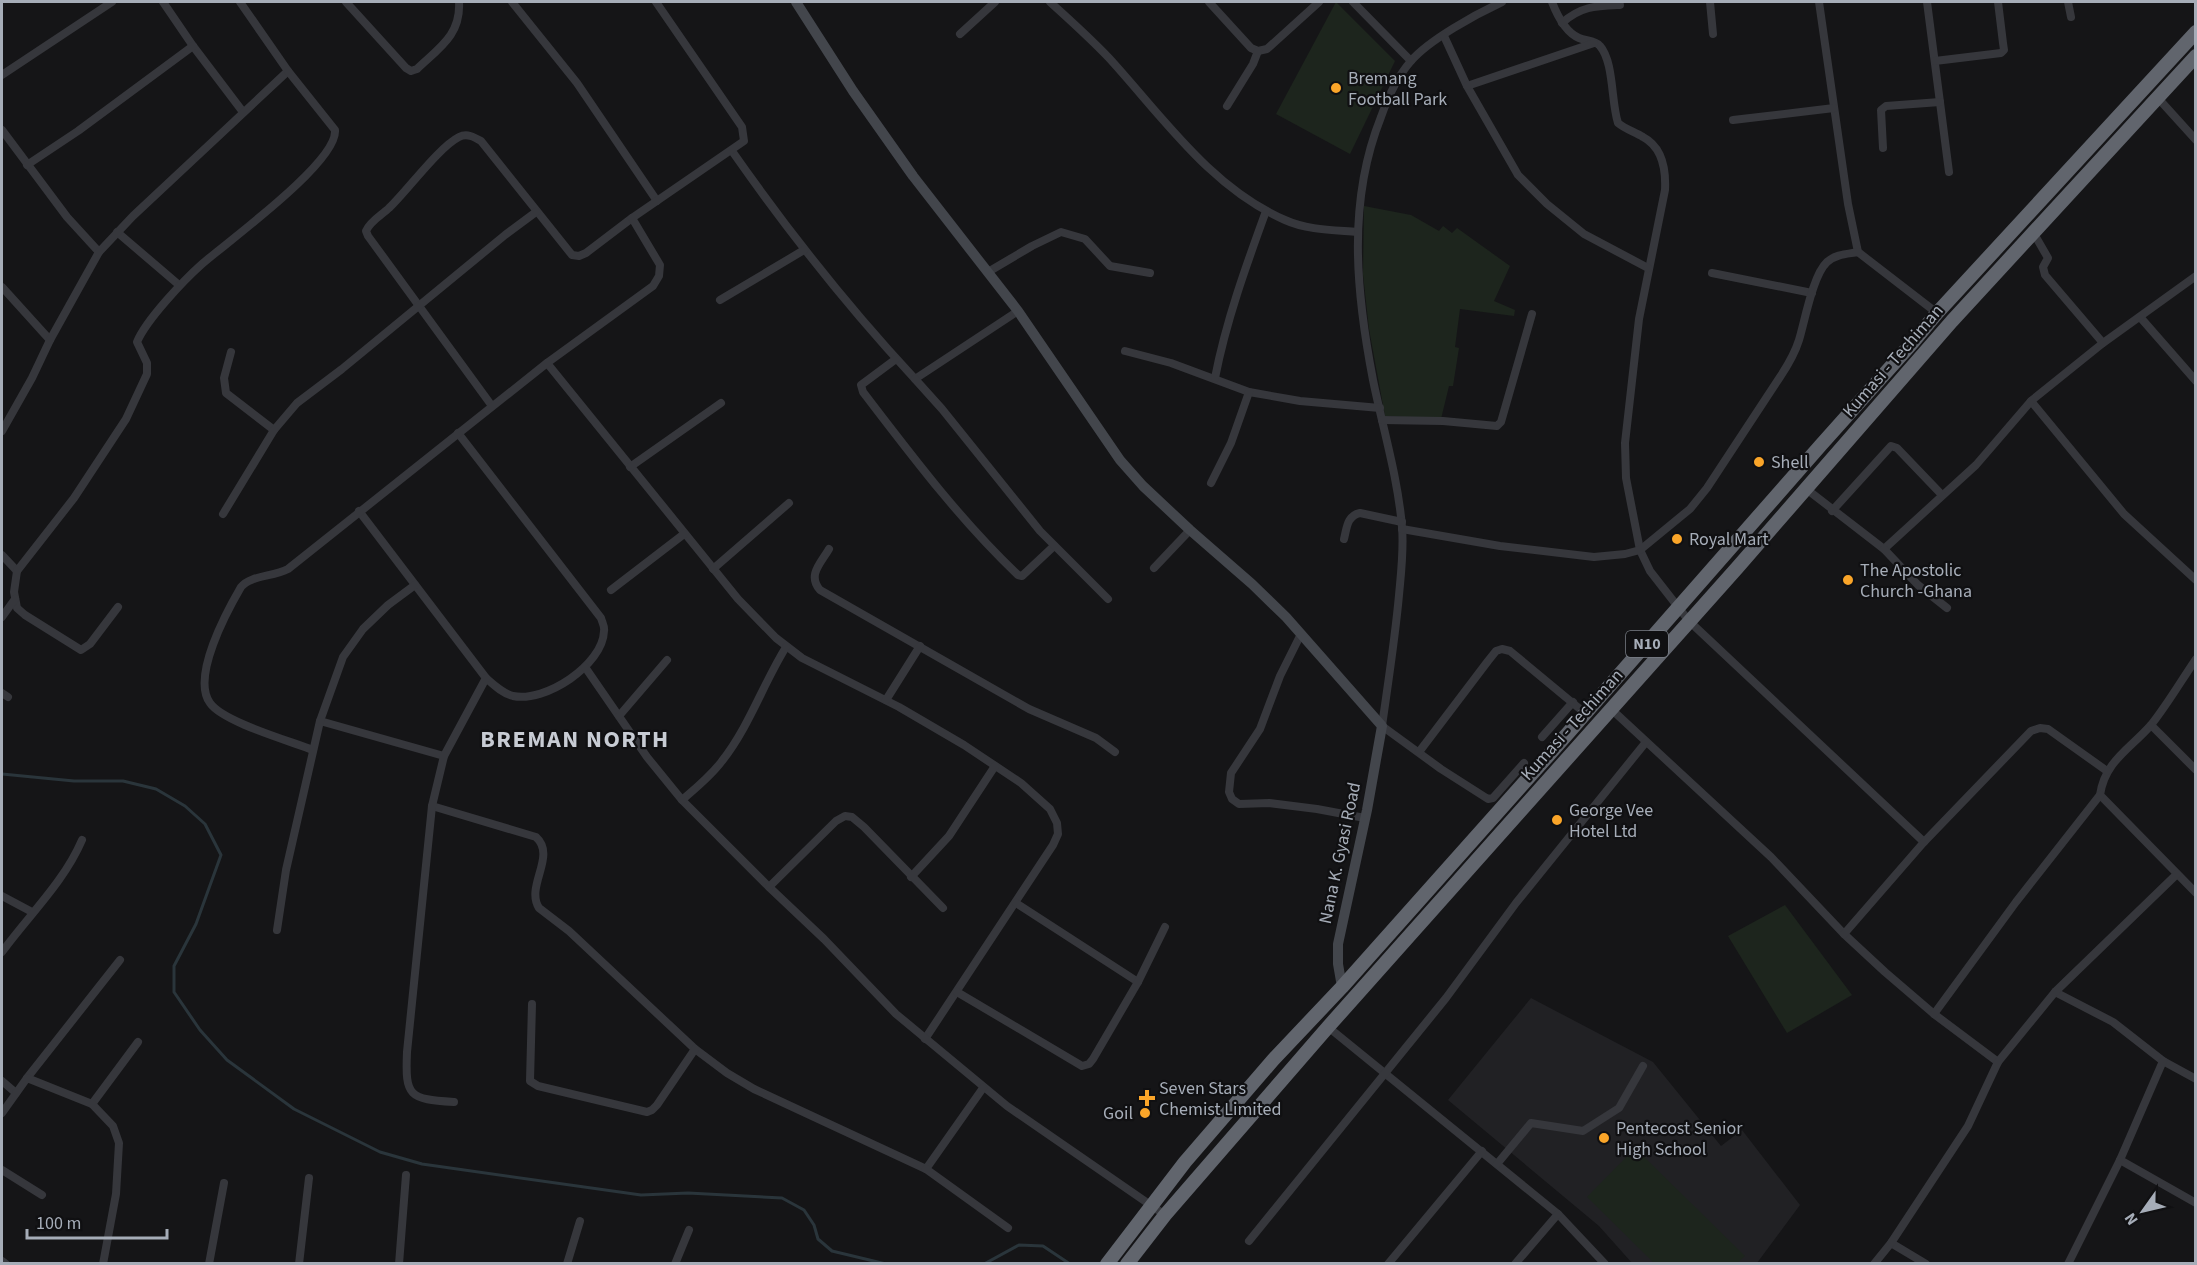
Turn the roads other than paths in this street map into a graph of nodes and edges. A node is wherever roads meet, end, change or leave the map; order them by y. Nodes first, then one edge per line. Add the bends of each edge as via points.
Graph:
1 (112, 2) edge
2 (164, 2) edge
3 (240, 2) edge
4 (346, 2) edge
5 (459, 2) edge
6 (512, 2) edge
7 (656, 2) edge
8 (796, 2) edge
9 (995, 2) edge
10 (1050, 2) edge
11 (1209, 2) edge
12 (1319, 2) edge
13 (1353, 2) edge
14 (1502, 2) edge
15 (1552, 2) edge
16 (1710, 2) edge
17 (1819, 2) edge
18 (1928, 2) edge
19 (1998, 2) edge
20 (2068, 2) edge
21 (1489, 4) edge
22 (1620, 5) dead end
23 (2071, 18) dead end
24 (1563, 23) junction
25 (2196, 33) edge
26 (960, 34) dead end
27 (1713, 34) dead end
28 (1444, 36) junction
29 (1596, 43) junction
30 (193, 46) junction
31 (1258, 51) junction
32 (2196, 56) edge
33 (1935, 60) junction
34 (1411, 61) junction
35 (288, 71) junction
36 (2, 75) edge
37 (1467, 86) junction
38 (2157, 97) junction
39 (1940, 102) junction
40 (1227, 106) dead end
41 (1834, 108) junction
42 (243, 112) junction
43 (1733, 120) dead end
44 (2, 130) edge
45 (2196, 141) edge
46 (1883, 148) dead end
47 (732, 150) junction
48 (27, 165) junction
49 (1949, 172) dead end
50 (657, 201) junction
51 (1266, 211) junction
52 (536, 212) junction
53 (632, 218) junction
54 (117, 232) junction
55 (1357, 232) junction
56 (2033, 232) junction
57 (804, 250) junction
58 (99, 252) junction
59 (1858, 252) junction
60 (1648, 268) junction
61 (988, 272) junction
62 (1149, 273) dead end
63 (1712, 273) dead end
64 (2196, 276) edge
65 (179, 285) junction
66 (2, 287) edge
67 (1812, 293) junction
68 (720, 300) dead end
69 (419, 306) junction
70 (1018, 311) junction
71 (1936, 313) junction
72 (1532, 314) dead end
73 (2140, 317) junction
74 (50, 340) junction
75 (2103, 343) junction
76 (1125, 351) dead end
77 (231, 352) dead end
78 (896, 359) junction
79 (547, 363) junction
80 (1215, 378) junction
81 (915, 379) junction
82 (2196, 381) edge
83 (1249, 392) junction
84 (2031, 401) junction
85 (721, 403) dead end
86 (492, 406) junction
87 (1380, 408) junction
88 (1382, 420) junction
89 (274, 430) junction
90 (2, 431) edge
91 (458, 433) junction
92 (630, 467) junction
93 (1211, 483) dead end
94 (1805, 488) junction
95 (1942, 495) junction
96 (789, 503) dead end
97 (359, 511) junction
98 (1832, 511) junction
99 (222, 514) dead end
100 (1402, 526) junction
101 (1190, 530) junction
102 (684, 534) junction
103 (1344, 539) dead end
104 (1054, 546) junction
105 (829, 549) dead end
106 (1884, 549) junction
107 (1640, 550) junction
108 (2, 555) edge
109 (1155, 568) dead end
110 (713, 569) junction
111 (17, 571) junction
112 (2196, 580) edge
113 (415, 585) junction
114 (611, 590) dead end
115 (15, 599) junction
116 (1108, 599) dead end
117 (118, 607) dead end
118 (1947, 608) dead end
119 (1678, 609) junction
120 (2, 617) edge
121 (1689, 621) junction
122 (1301, 634) junction
123 (920, 646) junction
124 (786, 647) junction
125 (2196, 659) edge
126 (668, 660) dead end
127 (585, 667) junction
128 (486, 678) junction
129 (886, 700) junction
130 (1573, 702) junction
131 (1610, 708) junction
132 (1586, 714) junction
133 (619, 716) junction
134 (320, 721) junction
135 (2151, 724) junction
136 (1382, 726) junction
137 (1542, 737) dead end
138 (1646, 742) junction
139 (314, 750) junction
140 (1115, 752) dead end
141 (1419, 752) junction
142 (444, 756) junction
143 (1524, 763) dead end
144 (995, 766) junction
145 (2196, 770) edge
146 (2107, 771) junction
147 (2100, 795) junction
148 (682, 800) junction
149 (432, 806) junction
150 (1365, 818) junction
151 (82, 840) dead end
152 (1924, 842) junction
153 (2177, 874) junction
154 (911, 877) junction
155 (769, 887) junction
156 (2196, 893) edge
157 (2, 896) edge
158 (1016, 903) junction
159 (943, 908) dead end
160 (32, 912) junction
161 (1165, 927) dead end
162 (277, 930) dead end
163 (1844, 934) junction
164 (2, 952) edge
165 (120, 960) dead end
166 (1138, 982) junction
167 (1342, 987) junction
168 (957, 992) junction
169 (2055, 992) junction
170 (532, 1004) dead end
171 (1934, 1014) junction
172 (1328, 1027) junction
173 (926, 1039) junction
174 (138, 1042) dead end
175 (694, 1049) junction
176 (2163, 1061) junction
177 (1998, 1062) junction
178 (1643, 1066) dead end
179 (1384, 1071) junction
180 (27, 1078) junction
181 (2196, 1078) edge
182 (2, 1081) edge
183 (983, 1088) junction
184 (16, 1093) junction
185 (454, 1102) dead end
186 (92, 1104) junction
187 (2, 1113) edge
188 (1482, 1151) junction
189 (2120, 1160) junction
190 (1497, 1164) junction
191 (926, 1169) junction
192 (2, 1170) edge
193 (406, 1175) dead end
194 (309, 1178) dead end
195 (224, 1183) dead end
196 (42, 1195) dead end
197 (2196, 1203) edge
198 (1152, 1204) junction
199 (1558, 1214) junction
200 (1165, 1215) junction
201 (579, 1221) dead end
202 (1008, 1228) dead end
203 (689, 1230) dead end
204 (1249, 1241) dead end
205 (1891, 1243) junction
206 (2, 1261) edge
207 (6, 1263) edge
208 (103, 1263) edge
209 (209, 1263) edge
210 (299, 1263) edge
211 (399, 1263) edge
212 (567, 1263) edge
213 (675, 1263) edge
214 (1107, 1263) edge
215 (1126, 1263) edge
216 (1388, 1263) edge
217 (1515, 1263) edge
218 (1605, 1263) edge
219 (1874, 1263) edge
220 (1926, 1263) edge
221 (2068, 1263) edge

1 - 36 street
2 - 30 street
3 - 35 street
4 - 5 street via 411,70 447,41 456,28
6 - 50 street via 577,84
7 - 47 street via 742,127 744,141
8 - 61 street via 907,167
9 - 26 street
10 - 51 street via 1093,41 1194,154
11 - 31 street
12 - 31 street via 1267,49
13 - 34 street
14 - 21 street
15 - 24 street
16 - 27 street
17 - 41 street
18 - 33 street
19 - 33 street via 2004,50 2001,53
20 - 23 street
21 - 28 street
22 - 24 street via 1582,9
24 - 29 street via 1573,35
25 - 71 highway, N10
28 - 34 street
28 - 37 street
29 - 37 street
29 - 60 street via 1604,53 1618,123 1653,144 1664,165 1665,190
30 - 42 street
30 - 48 street
31 - 40 street
32 - 38 highway, Kumasi - Techiman / N10
33 - 39 street
34 - 55 street via 1387,100 1370,143
35 - 42 street
35 - 65 street via 335,130 332,146 264,215
37 - 60 street via 1518,174 1547,204 1584,234
38 - 45 street
38 - 56 highway, Kumasi - Techiman / N10
39 - 46 street via 1886,106 1881,110
39 - 49 street
41 - 43 street
41 - 59 street
42 - 54 street
44 - 48 street
47 - 50 street
47 - 57 street
48 - 58 street
50 - 53 street
51 - 55 street via 1317,229
51 - 80 street via 1237,293
52 - 53 street via 572,255 579,256
52 - 69 street
52 - 69 street via 481,141 460,136 366,231
53 - 79 street via 660,265 659,276 652,286
54 - 58 street
54 - 65 street
55 - 87 street via 1364,317
56 - 75 street via 2048,258 2043,267 2045,275
56 - 94 highway, Kumasi - Techiman / N10
57 - 68 street
57 - 78 street
58 - 74 street
59 - 67 street via 1838,256 1825,264
59 - 71 street
60 - 107 street via 1625,442 1626,478
61 - 62 street via 1060,232 1085,239 1110,267
61 - 70 street
63 - 67 street
64 - 73 street
65 - 111 street via 138,339 147,374 126,419 74,498
66 - 74 street
67 - 107 street via 1791,360 1707,488 1683,515
69 - 86 street
69 - 89 street via 297,404
70 - 81 street
70 - 101 street via 1120,460
71 - 119 highway, N10
72 - 88 street via 1497,426
73 - 75 street
73 - 82 street
74 - 90 street
75 - 84 street
76 - 80 street
77 - 89 street via 224,378 226,393
78 - 81 street
78 - 104 street via 861,385 863,393 952,506 1018,575 1022,576
79 - 86 street
79 - 92 street
80 - 83 street
81 - 104 street
83 - 87 street
83 - 93 street via 1231,443
84 - 95 street via 1976,465
84 - 112 street via 2124,514
85 - 92 street
86 - 91 street
87 - 88 street
88 - 100 street
89 - 99 street
91 - 97 street
91 - 127 street via 601,618 605,630 601,644
92 - 102 street
94 - 98 street
94 - 121 highway, Kumasi - Techiman / N10
95 - 98 street via 1891,446
95 - 106 street
96 - 110 street
97 - 113 street
97 - 139 street via 288,569 246,581 219,630 207,667 205,691 215,709 231,719
98 - 106 street
100 - 103 street via 1360,513 1350,518
100 - 107 street via 1500,546 1594,557
100 - 136 street via 1397,616
101 - 109 street
101 - 122 street
102 - 110 street
102 - 114 street
104 - 116 street
105 - 123 street via 813,576 819,590
106 - 118 street via 1918,585
107 - 119 street via 1650,572
108 - 111 street
110 - 124 street
111 - 115 street
113 - 128 street
113 - 134 street via 388,604 343,657
115 - 117 street via 17,608 25,615 81,650
115 - 120 street
119 - 121 street
119 - 132 highway, N10
121 - 131 highway, Kumasi - Techiman / N10
121 - 152 street
122 - 136 street
122 - 150 street via 1260,729 1230,773 1229,792 1239,804 1269,803
123 - 129 street
123 - 140 street via 1029,709 1096,738
124 - 129 street
124 - 148 street via 737,740 722,762
125 - 135 street
126 - 133 street
127 - 128 street via 545,693 523,697 500,690
127 - 133 street
128 - 142 street
129 - 144 street
130 - 132 street
130 - 137 street
130 - 141 street via 1510,651 1502,649 1496,651
131 - 138 street
131 - 172 highway, Kumasi - Techiman / N10
132 - 167 highway, N10
133 - 148 street
134 - 139 street
134 - 142 street
135 - 145 street
135 - 146 street
136 - 141 street
136 - 150 street, Nana K. Gyasi Road
138 - 163 street via 1771,856
138 - 179 street via 1516,903 1446,998
139 - 162 street via 286,870
141 - 143 street via 1488,799
142 - 149 street
144 - 154 street via 954,829
144 - 158 street via 1050,809 1058,823 1053,845
146 - 147 street
146 - 152 street via 2048,729 2031,731
147 - 153 street
147 - 171 street
148 - 155 street
149 - 175 street via 542,842 535,903
149 - 185 street via 406,1077 408,1086 424,1100
150 - 167 street, Nana K. Gyasi Road via 1338,944
151 - 160 street via 55,885
152 - 163 street
153 - 156 street
153 - 169 street
154 - 155 street via 864,827 845,816
154 - 159 street
155 - 173 street
157 - 160 street
158 - 166 street
158 - 168 street
160 - 164 street
161 - 166 street
163 - 171 street
165 - 180 street
166 - 168 street via 1093,1059 1082,1066
167 - 198 highway, N10 via 1273,1060
168 - 173 street
169 - 176 street via 2113,1022
169 - 177 street
170 - 175 street via 530,1081 538,1086 646,1112 657,1105
171 - 177 street
172 - 179 street
172 - 200 highway, Kumasi - Techiman / N10
173 - 183 street
174 - 186 street
175 - 191 street via 754,1089
176 - 181 street
176 - 189 street
177 - 205 street via 1971,1121
178 - 190 street via 1619,1107 1583,1131 1531,1123
179 - 188 street
179 - 204 street
180 - 184 street
180 - 186 street
182 - 184 street
183 - 191 street
183 - 198 street
184 - 187 street
186 - 208 street via 113,1126 119,1143 116,1194
188 - 190 street
188 - 216 street
189 - 197 street
189 - 221 street
190 - 199 street
191 - 202 street
192 - 196 street
193 - 211 street
194 - 210 street
195 - 209 street
198 - 200 street
198 - 214 highway, N10
199 - 217 street
199 - 218 street
200 - 215 highway, Kumasi - Techiman / N10
201 - 212 street
203 - 213 street
205 - 219 street
205 - 220 street
206 - 207 street

